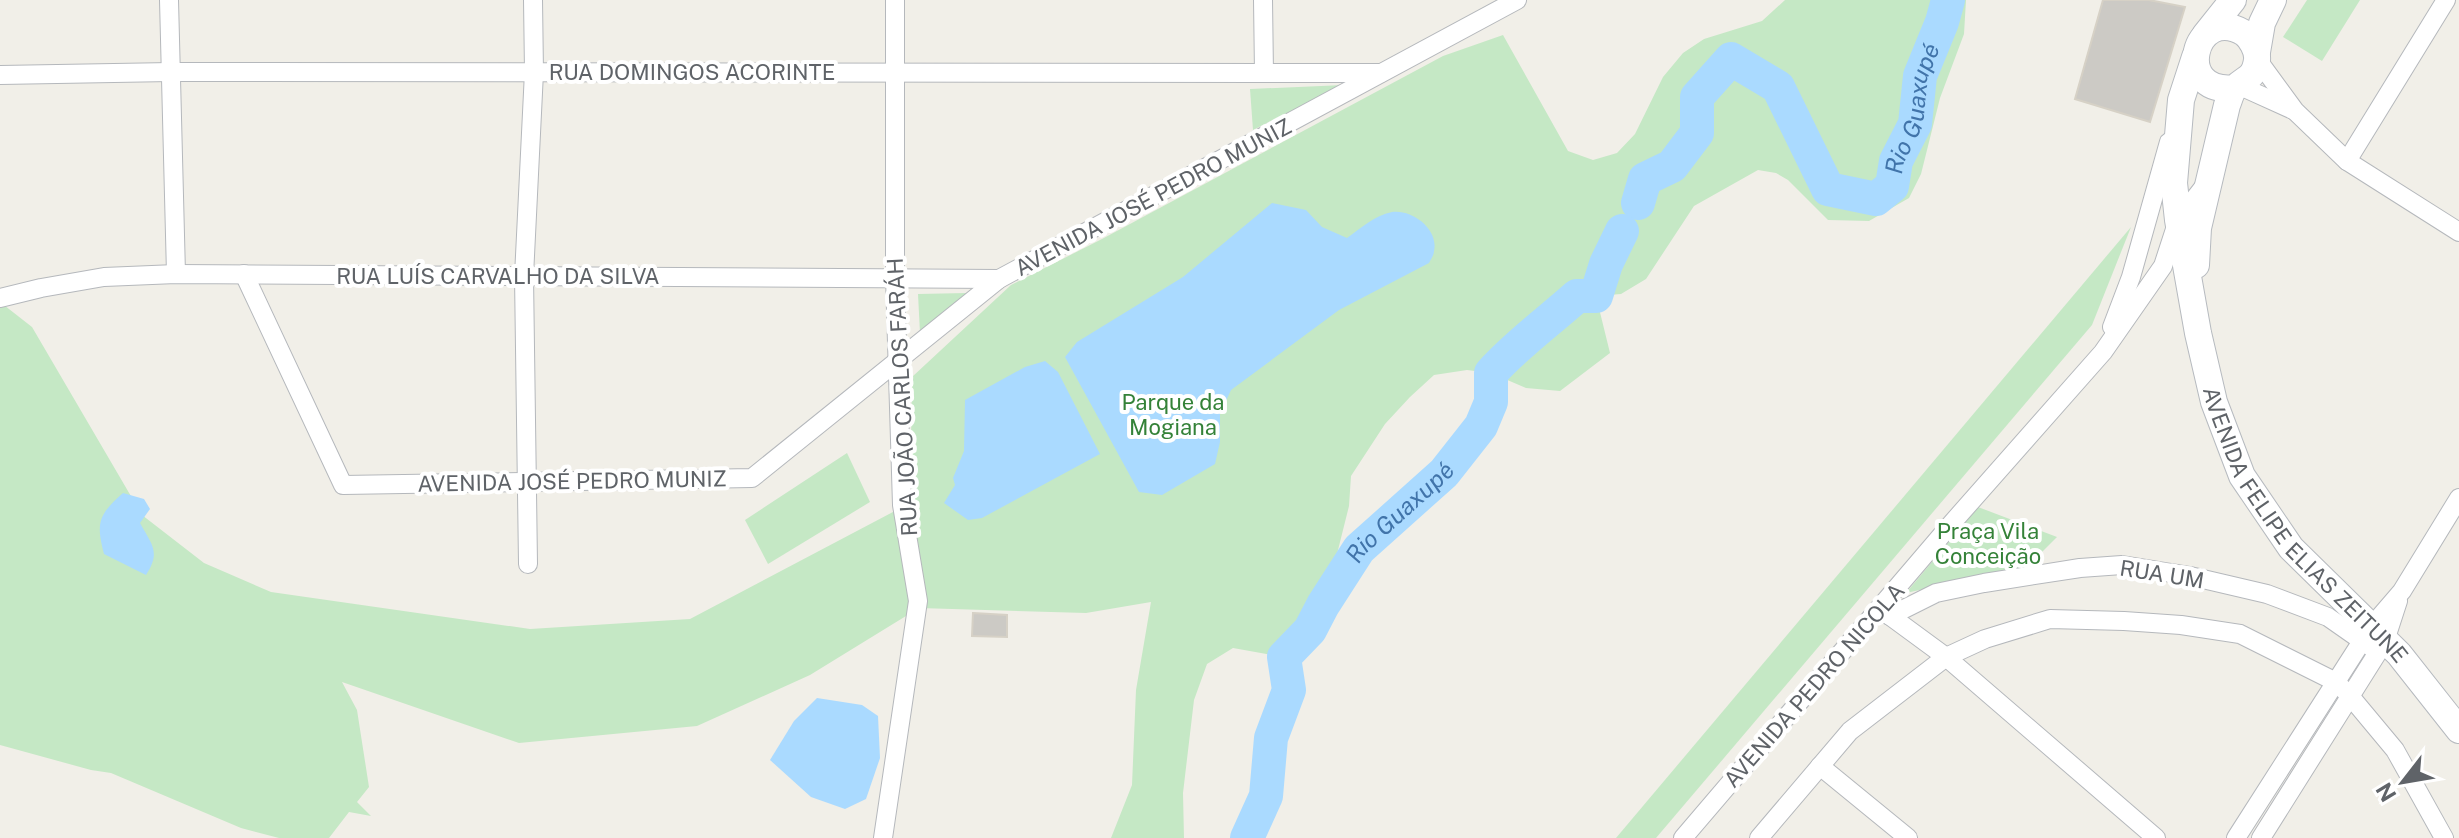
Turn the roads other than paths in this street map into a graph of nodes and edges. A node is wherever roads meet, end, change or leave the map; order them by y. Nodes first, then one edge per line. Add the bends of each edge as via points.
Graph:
1 (169, 0) edge
2 (533, 0) edge
3 (895, 0) edge
4 (1263, 0) edge
5 (1517, 0) edge
6 (2233, 0) edge
7 (2273, 0) edge
8 (2446, 0) edge
9 (2197, 49) junction
10 (2257, 56) junction
11 (171, 72) junction
12 (534, 72) junction
13 (895, 72) junction
14 (1264, 73) junction
15 (1383, 73) junction
16 (0, 75) edge
17 (2237, 87) junction
18 (2181, 100) junction
19 (2295, 111) junction
20 (2347, 161) junction
21 (2210, 179) junction
22 (2178, 220) junction
23 (2459, 232) edge
24 (2174, 266) junction
25 (176, 274) junction
26 (244, 274) junction
27 (524, 276) junction
28 (895, 278) junction
29 (999, 279) junction
30 (0, 298) edge
31 (2193, 300) junction
32 (2103, 352) junction
33 (898, 361) junction
34 (527, 482) junction
35 (2459, 498) edge
36 (528, 564) dead end
37 (1885, 612) junction
38 (2374, 640) junction
39 (1946, 657) junction
40 (2336, 682) junction
41 (2350, 696) junction
42 (2459, 730) edge
43 (1820, 766) junction
44 (883, 838) edge
45 (1683, 838) edge
46 (1759, 838) edge
47 (1908, 838) edge
48 (2156, 838) edge
49 (2236, 838) edge
50 (2261, 838) edge
51 (2444, 838) edge

1 - 11 street
2 - 12 street
3 - 13 street, RUA JOÃO CARLOS FARÁH
4 - 14 street
5 - 15 street, AVENIDA JOSÉ PEDRO MUNIZ
6 - 9 main road
7 - 10 main road via 2262,23
8 - 20 street
9 - 10 main road via 2214,29 2232,27 2248,36
9 - 17 main road via 2196,68 2203,78 2223,89
9 - 18 main road
10 - 17 main road via 2252,75
10 - 19 street
11 - 12 street, RUA DOMINGOS ACORINTE
11 - 16 street, RUA DOMINGOS ACORINTE
11 - 25 street
12 - 13 street, RUA DOMINGOS ACORINTE
12 - 27 street
13 - 14 street, RUA DOMINGOS ACORINTE
13 - 28 street, RUA JOÃO CARLOS FARÁH
14 - 15 street, RUA DOMINGOS ACORINTE
15 - 29 street, AVENIDA JOSÉ PEDRO MUNIZ
17 - 19 street
17 - 21 main road via 2227,105
18 - 22 main road via 2174,183
18 - 32 street, AVENIDA PEDRO NICOLA via 2131,277
19 - 20 street
20 - 23 street
21 - 22 street
21 - 31 main road via 2198,228
22 - 24 main road
24 - 31 main road
24 - 32 street, AVENIDA PEDRO NICOLA
25 - 26 street, RUA LUÍS CARVALHO DA SILVA
25 - 30 street, RUA LUÍS CARVALHO DA SILVA via 104,277
26 - 27 street, RUA LUÍS CARVALHO DA SILVA
26 - 34 street, AVENIDA JOSÉ PEDRO MUNIZ via 343,485
27 - 28 street, RUA LUÍS CARVALHO DA SILVA
27 - 34 street
28 - 29 street, RUA LUÍS CARVALHO DA SILVA
28 - 33 street, RUA JOÃO CARLOS FARÁH
29 - 33 street, AVENIDA JOSÉ PEDRO MUNIZ
31 - 38 main road, AVENIDA FELIPE ELIAS ZEITUNE via 2214,402 2242,476 2291,548
32 - 37 street, AVENIDA PEDRO NICOLA via 1952,523
33 - 34 street, AVENIDA JOSÉ PEDRO MUNIZ via 752,478
33 - 44 street, RUA JOÃO CARLOS FARÁH via 902,505 918,601
34 - 36 street
35 - 38 street
37 - 38 street, RUA UM via 1960,588 2122,565 2267,594
37 - 39 street
37 - 45 street, AVENIDA PEDRO NICOLA
38 - 40 street
38 - 41 street
38 - 42 main road, AVENIDA FELIPE ELIAS ZEITUNE via 2399,654
39 - 40 street via 2050,619 2124,621 2240,634
39 - 43 street via 1850,731
39 - 48 street
40 - 41 street
40 - 49 street
41 - 50 street
41 - 51 street via 2395,750
43 - 46 street
43 - 47 street

